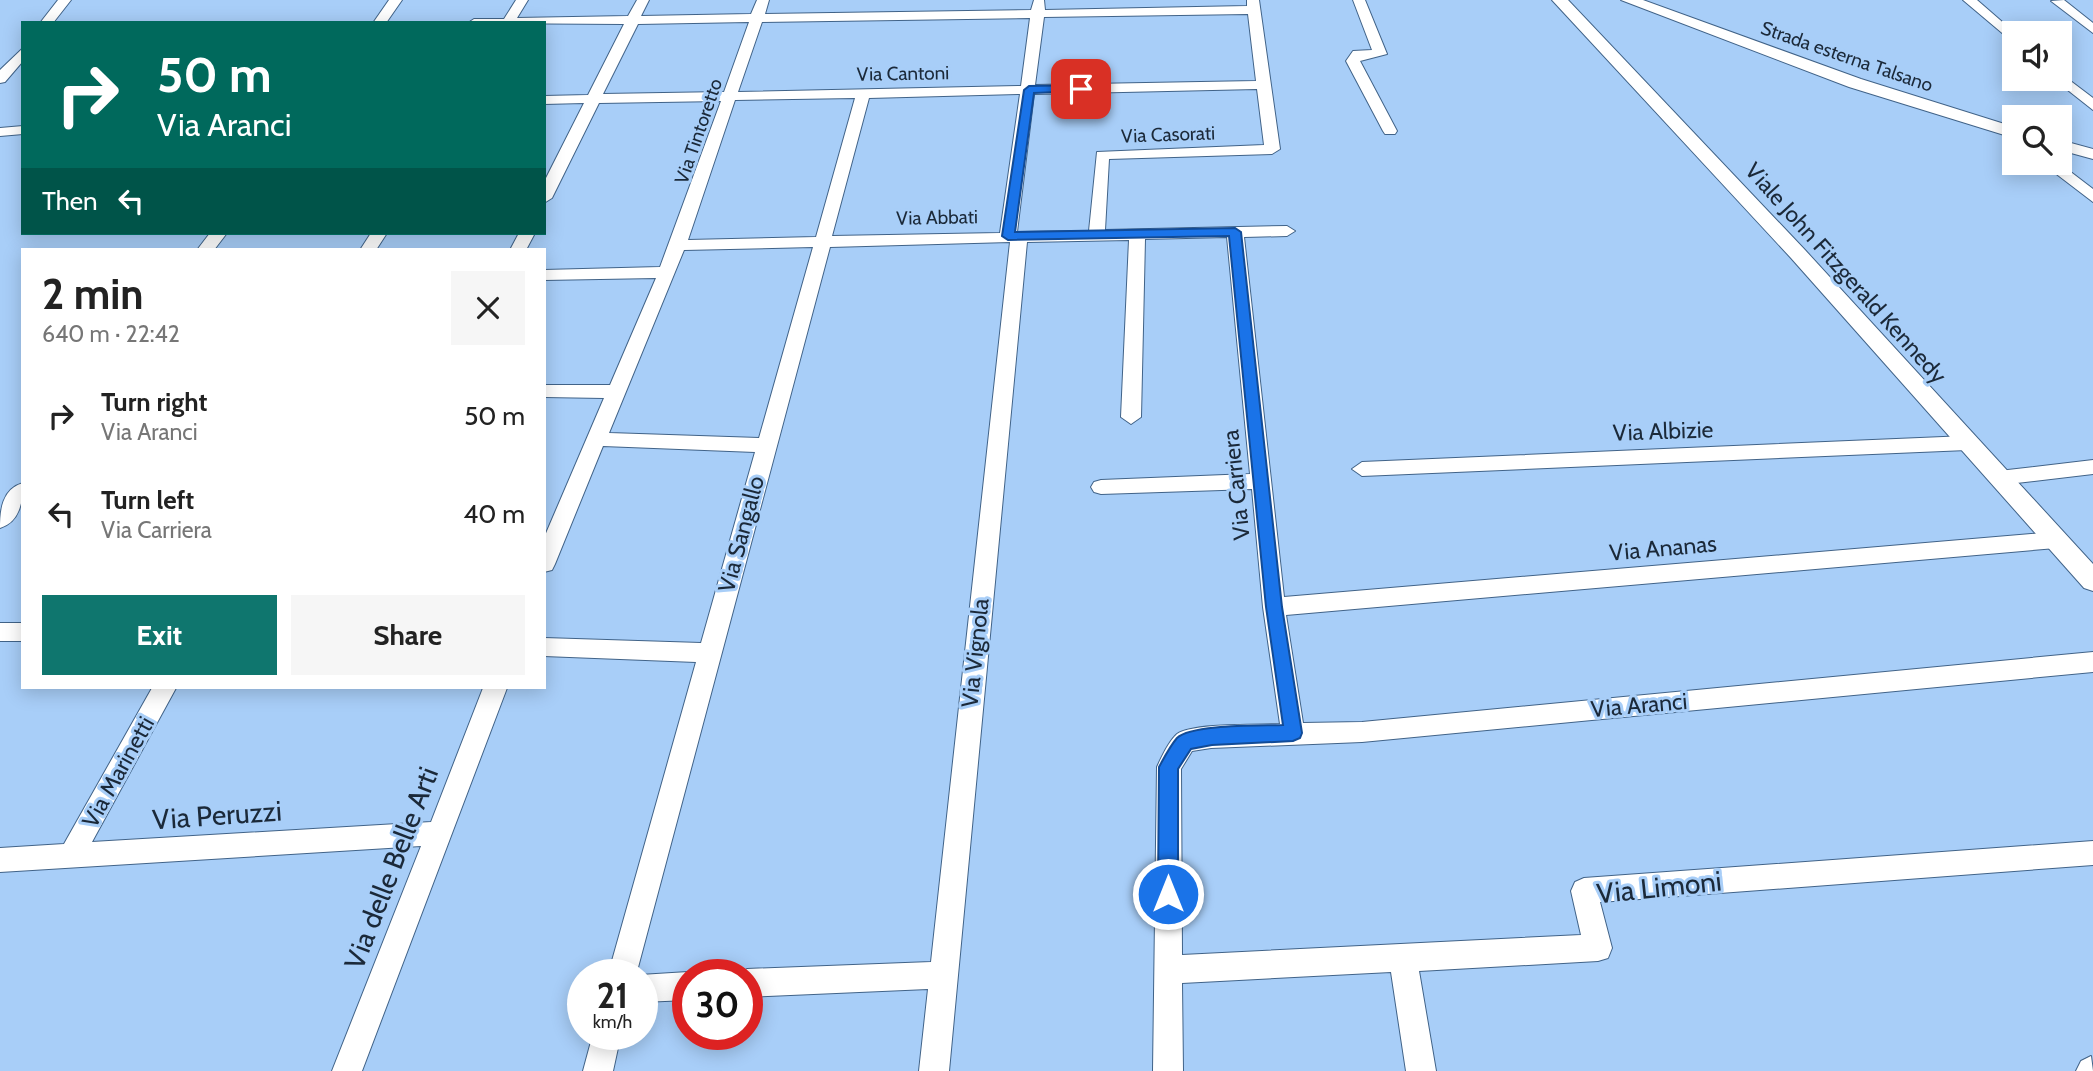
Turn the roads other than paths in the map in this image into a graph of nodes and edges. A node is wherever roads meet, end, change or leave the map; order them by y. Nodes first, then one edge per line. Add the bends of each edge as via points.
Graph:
1 (65, 0) edge
2 (396, 0) edge
3 (522, 0) edge
4 (643, 0) edge
5 (763, 0) edge
6 (1359, 0) edge
7 (1560, 0) edge
8 (1629, 0) edge
9 (1969, 0) edge
10 (2057, 1) edge
11 (1254, 5) edge
12 (1039, 7) edge
13 (757, 18) junction
14 (633, 20) junction
15 (48, 21) edge
16 (380, 21) edge
17 (510, 21) edge
18 (546, 21) edge
19 (2002, 29) edge
20 (2093, 29) edge
21 (21, 53) edge
22 (0, 79) edge
23 (1262, 85) junction
24 (2072, 88) edge
25 (1029, 90) junction
26 (863, 94) junction
27 (731, 97) junction
28 (593, 99) junction
29 (546, 100) edge
30 (2093, 106) edge
31 (21, 130) edge
32 (2002, 130) edge
33 (1390, 131) dead end
34 (0, 132) edge
35 (2072, 148) edge
36 (2093, 154) edge
37 (2065, 175) edge
38 (546, 194) edge
39 (2093, 197) edge
40 (1287, 231) dead end
41 (1235, 232) junction
42 (1138, 233) junction
43 (1097, 234) junction
44 (1014, 236) junction
45 (821, 241) junction
46 (678, 244) junction
47 (665, 272) junction
48 (546, 275) edge
49 (546, 391) edge
50 (614, 392) junction
51 (1131, 417) dead end
52 (595, 439) junction
53 (1967, 443) junction
54 (765, 444) junction
55 (2093, 467) edge
56 (1362, 469) dead end
57 (1999, 478) junction
58 (1260, 481) junction
59 (1101, 487) dead end
60 (20, 497) edge
61 (554, 517) edge
62 (0, 520) edge
63 (2056, 540) junction
64 (546, 555) edge
65 (2093, 581) edge
66 (1274, 607) junction
67 (0, 632) edge
68 (21, 632) edge
69 (546, 648) edge
70 (709, 653) junction
71 (2093, 662) edge
72 (163, 689) edge
73 (495, 689) edge
74 (1293, 733) junction
75 (438, 833) junction
76 (2093, 853) edge
77 (71, 856) junction
78 (0, 860) edge
79 (1403, 958) junction
80 (626, 959) edge
81 (1167, 970) junction
82 (943, 975) junction
83 (763, 983) edge
84 (603, 1050) edge
85 (347, 1071) edge
86 (598, 1071) edge
87 (934, 1071) edge
88 (1168, 1071) edge
89 (1421, 1071) edge

1 - 15 street
2 - 16 street
3 - 17 street
4 - 14 street
5 - 13 street, Via Tintoretto
6 - 33 street via 1380,54 1358,54 1353,61
7 - 53 street, Viale John Fitzgerald Kennedy
8 - 32 street, Strada esterna Talsano via 1855,83
9 - 19 street
10 - 20 street
11 - 12 street
11 - 23 street
12 - 13 street
12 - 25 street, Via Vignola
13 - 14 street
13 - 27 street, Via Tintoretto
14 - 18 street
14 - 28 street
21 - 22 street
23 - 25 street, Via Cantoni
23 - 43 street, Via Casorati via 1272,149 1102,155
24 - 30 street
25 - 26 street, Via Cantoni
25 - 44 street, Via Vignola
26 - 27 street, Via Cantoni
26 - 45 street, Via Sangallo
27 - 28 street, Via Cantoni
27 - 46 street, Via Tintoretto
28 - 29 street, Via Cantoni
28 - 38 street
31 - 34 street
35 - 36 street
37 - 39 street
40 - 41 street, Via Abbati
41 - 42 street, Via Abbati
41 - 58 street, Via Carriera
42 - 43 street, Via Abbati
42 - 51 street
43 - 44 street, Via Abbati
44 - 45 street, Via Abbati
44 - 82 street, Via Vignola
45 - 46 street, Via Abbati
45 - 54 street, Via Sangallo
46 - 47 street, Via Tintoretto
47 - 48 street
47 - 50 street
49 - 50 street
50 - 52 street
52 - 54 street
52 - 61 street
53 - 56 street, Via Albizie
53 - 57 street, Viale John Fitzgerald Kennedy
54 - 70 street, Via Sangallo
55 - 57 street
57 - 63 street, Viale John Fitzgerald Kennedy
58 - 59 street
58 - 66 street, Via Carriera
60 - 62 street
61 - 64 street
63 - 65 street, Viale John Fitzgerald Kennedy
63 - 66 street, Via Ananas
66 - 74 street, Via Carriera
67 - 68 street
69 - 70 street
70 - 80 street, Via Sangallo
71 - 74 street, Via Aranci via 1362,732
72 - 77 street, Via Marinetti
73 - 75 street, Via delle Belle Arti
74 - 81 street, Via Aranci via 1185,742 1169,767
75 - 77 street, Via Peruzzi
75 - 85 street, Via delle Belle Arti
76 - 79 street, Via Limoni via 1584,891 1598,948
77 - 78 street, Via Peruzzi
79 - 81 street, Via Limoni
79 - 89 street
81 - 88 street
82 - 83 street
82 - 87 street, Via Vignola
84 - 86 street

